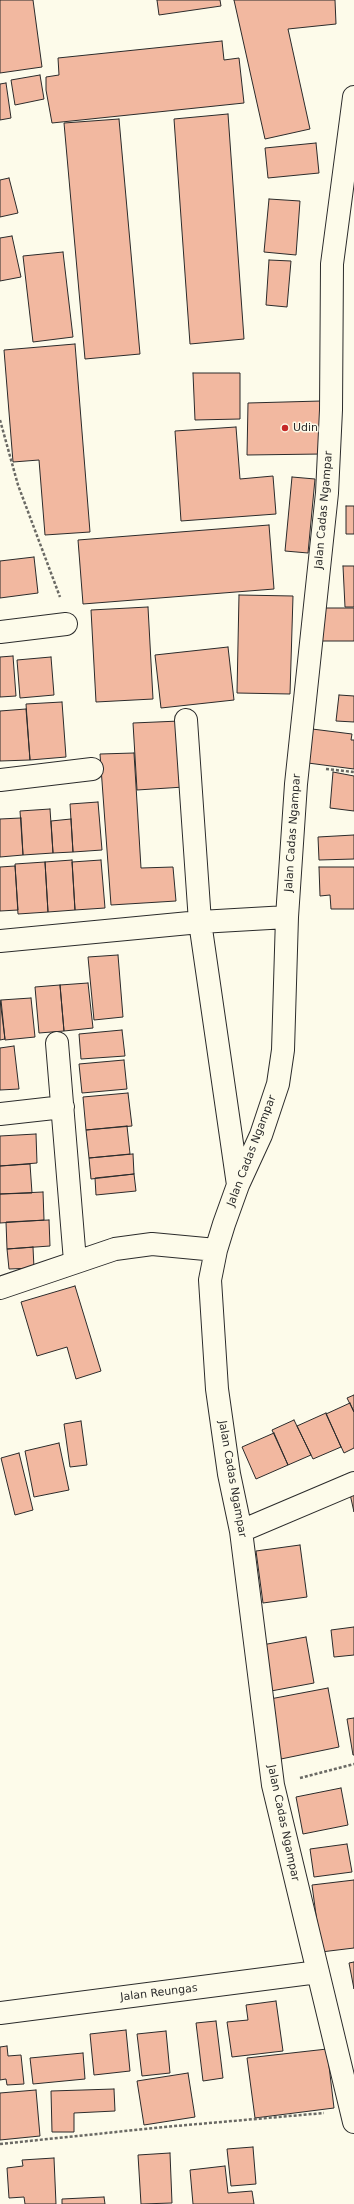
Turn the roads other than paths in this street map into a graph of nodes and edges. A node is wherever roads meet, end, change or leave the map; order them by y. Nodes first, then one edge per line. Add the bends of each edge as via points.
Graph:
1 (354, 96) edge
2 (66, 624) road end
3 (0, 632) edge
4 (186, 720) dead end
5 (92, 769) dead end
6 (0, 780) edge
7 (287, 917) junction
8 (200, 922) junction
9 (0, 941) edge
10 (57, 1043) dead end
11 (63, 1107) junction
12 (0, 1114) edge
13 (238, 1185) junction
14 (216, 1250) junction
15 (75, 1262) junction
16 (0, 1288) edge
17 (354, 1483) edge
18 (241, 1531) junction
19 (318, 1972) junction
20 (0, 2013) edge
21 (353, 2117) edge

1 - 7 street, Jalan Cadas Ngampar via 332,264 331,410 327,493 296,784
2 - 3 street
4 - 8 street
5 - 6 street
7 - 8 street
7 - 13 street, Jalan Cadas Ngampar via 286,1010 278,1084 261,1135
8 - 9 street
8 - 13 street
10 - 11 street
11 - 12 street
11 - 15 street
13 - 14 street, Jalan Cadas Ngampar
14 - 15 street via 152,1244 115,1249
14 - 18 street, Jalan Cadas Ngampar via 210,1280 217,1389 229,1474
15 - 16 street
17 - 18 street
18 - 19 street, Jalan Cadas Ngampar via 273,1785
19 - 20 street, Jalan Reungas
19 - 21 street, Jalan Cadas Ngampar

